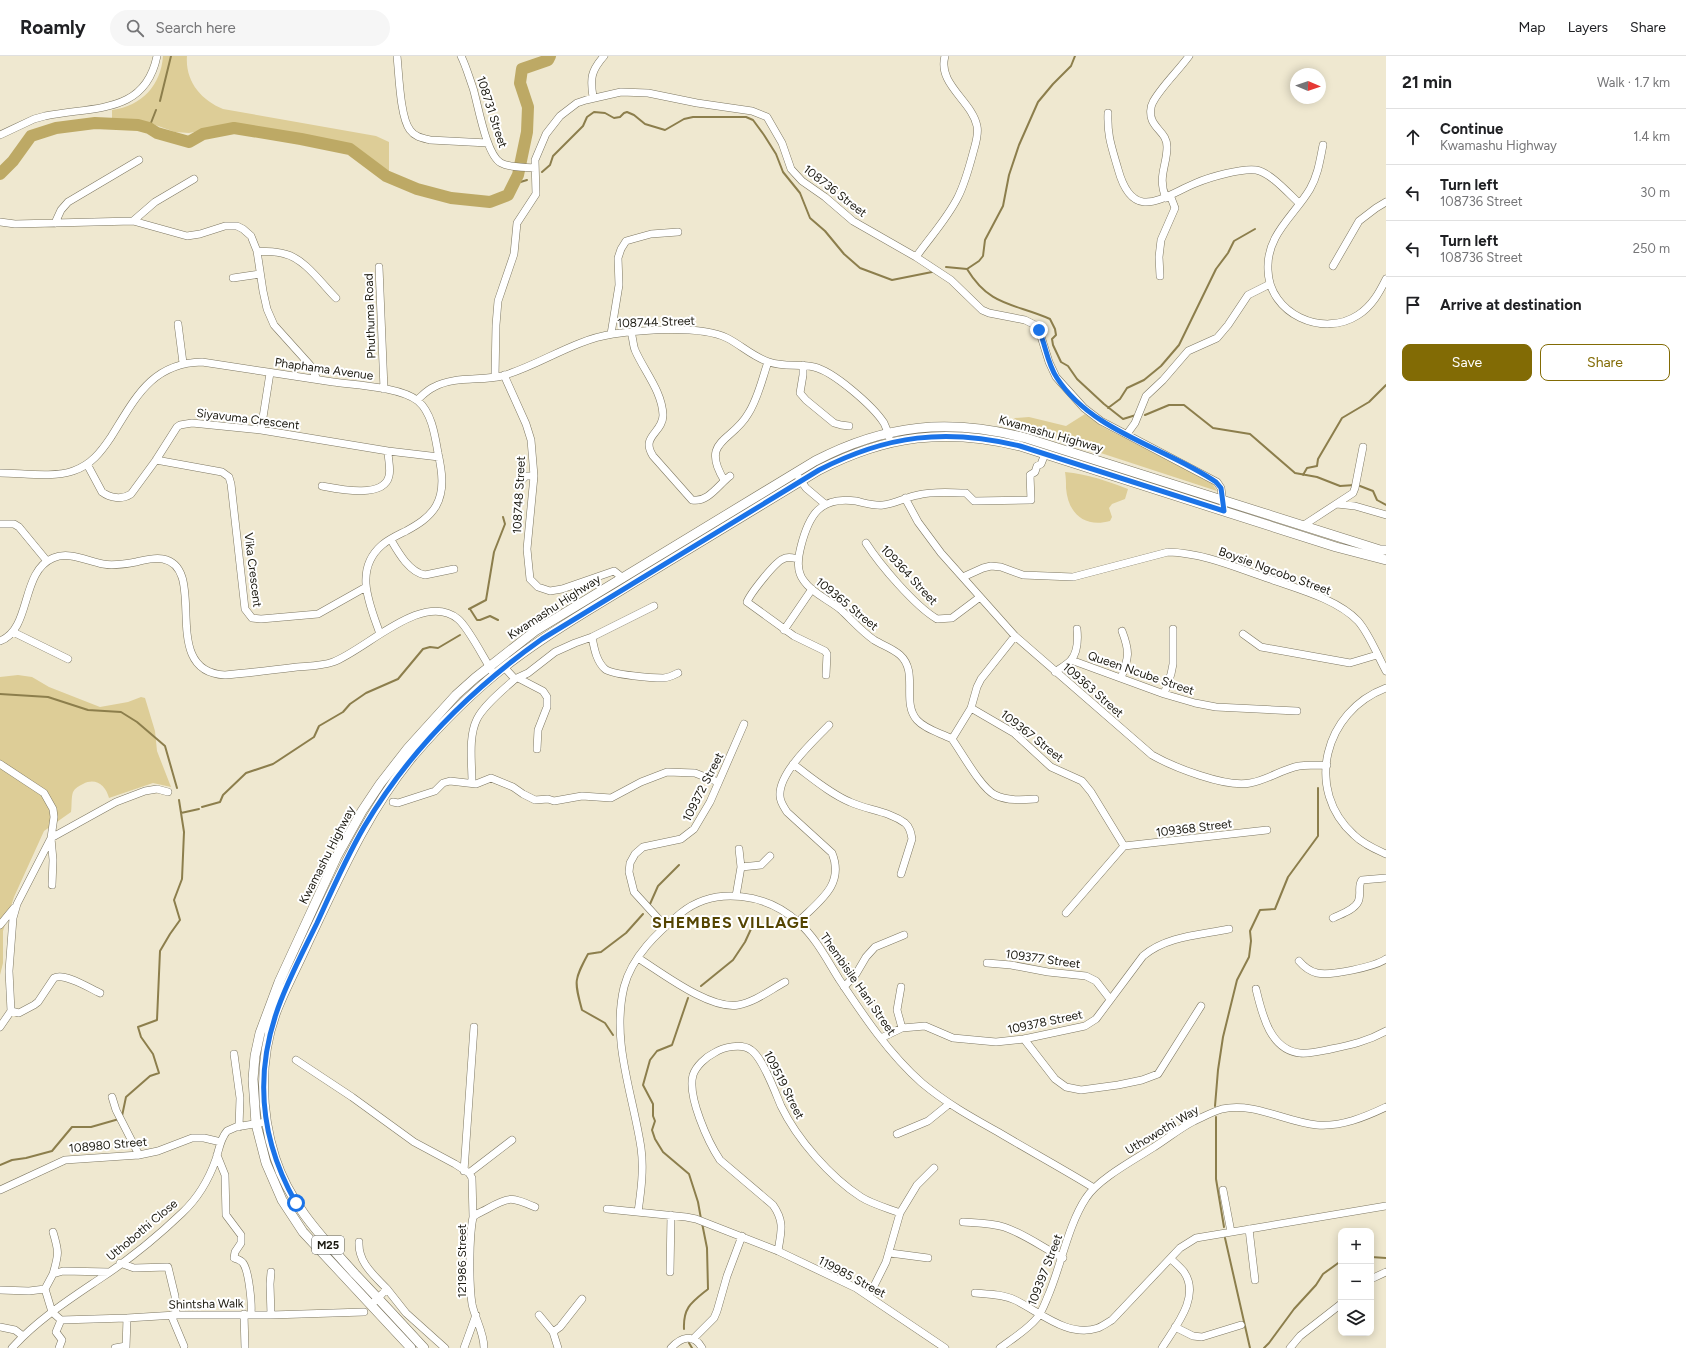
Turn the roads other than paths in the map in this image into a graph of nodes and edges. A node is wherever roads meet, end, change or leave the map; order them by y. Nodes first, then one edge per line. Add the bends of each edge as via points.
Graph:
1 (157, 56) edge
2 (397, 56) edge
3 (460, 56) edge
4 (604, 56) edge
5 (945, 56) edge
6 (1189, 56) edge
7 (593, 97) junction
8 (1108, 113) dead end
9 (0, 137) edge
10 (488, 143) junction
11 (1322, 145) dead end
12 (139, 160) dead end
13 (535, 168) junction
14 (194, 179) dead end
15 (1168, 196) junction
16 (1386, 202) edge
17 (1300, 203) junction
18 (133, 221) junction
19 (0, 222) edge
20 (55, 223) junction
21 (678, 232) dead end
22 (257, 251) junction
23 (916, 257) junction
24 (1333, 266) dead end
25 (379, 267) dead end
26 (260, 274) junction
27 (1160, 276) dead end
28 (233, 278) dead end
29 (1386, 279) edge
30 (1270, 284) junction
31 (336, 298) dead end
32 (178, 324) dead end
33 (631, 332) junction
34 (612, 334) junction
35 (768, 362) junction
36 (184, 363) junction
37 (803, 365) junction
38 (270, 373) junction
39 (504, 375) junction
40 (495, 377) junction
41 (317, 379) junction
42 (384, 389) junction
43 (417, 400) junction
44 (849, 426) dead end
45 (262, 430) junction
46 (888, 433) junction
47 (1127, 434) junction
48 (890, 443) junction
49 (1363, 447) dead end
50 (388, 451) junction
51 (1045, 454) junction
52 (439, 457) junction
53 (156, 460) junction
54 (87, 464) junction
55 (0, 473) edge
56 (796, 473) junction
57 (534, 476) junction
58 (523, 479) dead end
59 (801, 481) junction
60 (322, 486) dead end
61 (905, 498) junction
62 (1223, 500) junction
63 (825, 504) junction
64 (1336, 504) junction
65 (1224, 511) junction
66 (1386, 515) edge
67 (0, 524) edge
68 (1304, 525) junction
69 (391, 540) junction
70 (866, 543) dead end
71 (1386, 550) edge
72 (798, 559) junction
73 (1386, 560) edge
74 (47, 561) junction
75 (454, 569) dead end
76 (963, 577) junction
77 (623, 578) junction
78 (366, 587) junction
79 (812, 589) junction
80 (980, 597) junction
81 (654, 606) dead end
82 (1077, 629) dead end
83 (1173, 629) dead end
84 (784, 630) junction
85 (1122, 631) dead end
86 (13, 632) junction
87 (380, 634) junction
88 (1243, 634) dead end
89 (1015, 636) junction
90 (592, 637) junction
91 (0, 641) edge
92 (1378, 655) junction
93 (68, 659) dead end
94 (1071, 660) junction
95 (504, 667) junction
96 (492, 671) junction
97 (1386, 671) edge
98 (1055, 672) junction
99 (678, 673) dead end
100 (826, 676) dead end
101 (517, 678) junction
102 (1121, 678) junction
103 (1386, 688) edge
104 (1164, 694) junction
105 (971, 708) junction
106 (1296, 710) dead end
107 (744, 724) dead end
108 (829, 725) dead end
109 (952, 739) junction
110 (538, 749) dead end
111 (0, 764) edge
112 (793, 764) junction
113 (1327, 765) junction
114 (718, 782) junction
115 (472, 783) junction
116 (168, 792) dead end
117 (1035, 799) dead end
118 (393, 802) dead end
119 (1267, 830) dead end
120 (51, 838) junction
121 (1124, 846) junction
122 (739, 849) dead end
123 (1386, 854) edge
124 (770, 856) dead end
125 (741, 867) junction
126 (901, 874) dead end
127 (1386, 878) edge
128 (52, 885) dead end
129 (736, 896) junction
130 (17, 904) junction
131 (1066, 914) dead end
132 (1333, 918) dead end
133 (798, 922) junction
134 (0, 925) edge
135 (665, 926) junction
136 (1229, 929) dead end
137 (904, 935) dead end
138 (638, 958) junction
139 (1386, 959) edge
140 (1299, 961) dead end
141 (987, 963) dead end
142 (279, 982) junction
143 (785, 982) dead end
144 (288, 986) junction
145 (844, 987) junction
146 (901, 987) dead end
147 (1256, 990) dead end
148 (100, 993) dead end
149 (1110, 998) junction
150 (1201, 1006) dead end
151 (11, 1011) junction
152 (0, 1027) edge
153 (474, 1027) dead end
154 (902, 1028) junction
155 (1386, 1031) edge
156 (881, 1038) junction
157 (1024, 1039) junction
158 (234, 1054) dead end
159 (296, 1060) dead end
160 (112, 1097) dead end
161 (949, 1104) junction
162 (1386, 1107) edge
163 (266, 1122) junction
164 (256, 1124) junction
165 (239, 1127) junction
166 (897, 1134) dead end
167 (512, 1140) dead end
168 (221, 1142) junction
169 (139, 1155) junction
170 (217, 1155) junction
171 (934, 1168) dead end
172 (467, 1172) junction
173 (1094, 1188) junction
174 (0, 1190) edge
175 (1223, 1190) dead end
176 (1386, 1206) edge
177 (535, 1207) dead end
178 (607, 1209) dead end
179 (638, 1212) junction
180 (900, 1213) junction
181 (670, 1215) junction
182 (473, 1218) junction
183 (963, 1222) dead end
184 (1249, 1229) junction
185 (53, 1232) dead end
186 (1230, 1232) junction
187 (742, 1236) junction
188 (359, 1242) dead end
189 (778, 1251) junction
190 (890, 1253) junction
191 (928, 1258) dead end
192 (1063, 1258) junction
193 (1171, 1259) junction
194 (120, 1263) junction
195 (109, 1272) junction
196 (271, 1272) dead end
197 (670, 1272) dead end
198 (1386, 1272) edge
199 (53, 1274) junction
200 (1374, 1278) edge
201 (1255, 1280) dead end
202 (45, 1288) junction
203 (387, 1289) junction
204 (0, 1290) edge
205 (975, 1293) dead end
206 (869, 1296) junction
207 (582, 1299) dead end
208 (375, 1302) junction
209 (1338, 1306) edge
210 (52, 1312) junction
211 (364, 1312) dead end
212 (248, 1314) junction
213 (174, 1315) junction
214 (271, 1315) junction
215 (476, 1315) junction
216 (539, 1315) dead end
217 (1040, 1315) junction
218 (127, 1318) junction
219 (61, 1320) junction
220 (1241, 1325) dead end
221 (0, 1327) edge
222 (1175, 1327) junction
223 (553, 1332) junction
224 (23, 1336) junction
225 (694, 1338) junction
226 (184, 1346) dead end
227 (126, 1347) edge
228 (12, 1348) edge
229 (60, 1348) edge
230 (115, 1348) edge
231 (246, 1348) edge
232 (411, 1348) edge
233 (424, 1348) edge
234 (445, 1348) edge
235 (464, 1348) edge
236 (484, 1348) edge
237 (558, 1348) edge
238 (671, 1348) edge
239 (702, 1348) edge
240 (945, 1348) edge
241 (1000, 1348) edge
242 (1162, 1348) edge
243 (1290, 1348) edge

1 - 9 street via 149,79 131,98 115,104 34,119
2 - 10 street via 404,115 407,125 414,134 430,140
3 - 10 street, 108731 Street via 473,88
4 - 7 street via 593,70
5 - 23 street via 945,74 974,117 978,132 969,170 958,198
6 - 15 street via 1161,91 1151,109 1152,120 1167,141 1161,184
7 - 13 street, 108736 Street via 570,108 550,128 539,149
7 - 23 street, 108736 Street via 638,91 760,113 767,117 782,143 791,169 802,181 825,197 845,216
8 - 15 street via 1109,139 1122,185 1127,193 1135,199 1154,202
10 - 13 street, 108731 Street via 500,162
11 - 17 street via 1315,181
12 - 20 street via 68,202
13 - 40 street, 108736 Street via 536,194 516,223 514,254 498,301
14 - 18 street via 155,202
15 - 17 street via 1202,180 1258,170
15 - 27 street via 1175,208 1161,240
16 - 24 street via 1359,221
17 - 30 street via 1272,244 1268,264
18 - 20 street
18 - 22 street via 187,236 225,226 237,226 251,236
19 - 20 street
21 - 34 street via 651,234 626,241 618,258 619,284
22 - 26 street
22 - 31 street via 284,253 295,257
23 - 47 street, 108736 Street via 951,280 982,310 1025,320 1035,326 1042,336 1051,369 1068,392 1092,415
25 - 42 street, Phuthuma Road
26 - 28 street
26 - 41 street via 267,309 274,325 310,365
29 - 30 street via 1377,296 1365,310 1347,321 1328,324 1308,322 1291,314 1274,294
30 - 47 street via 1248,294 1220,335 1188,351 1146,396 1135,423
32 - 36 street
33 - 34 street, 108744 Street
33 - 35 street, 108744 Street via 677,330 712,333 727,338
33 - 35 street via 634,349 654,386 662,409 661,422 649,443 650,451 692,500 706,497 727,478 716,467 715,454 720,444 748,414
34 - 39 street, 108744 Street via 565,349
35 - 37 street, 108744 Street
36 - 38 street, Phaphama Avenue via 202,362
36 - 54 street, Phaphama Avenue via 166,369 150,380 100,452
37 - 44 street via 800,389 802,396 834,422
37 - 46 street, 108744 Street via 818,368 839,381 877,414
38 - 41 street, Phaphama Avenue
38 - 45 street
39 - 40 street, 108744 Street
39 - 57 street, 108748 Street via 530,433
40 - 43 street, 108744 Street via 442,384 427,391
41 - 42 street, Phaphama Avenue
42 - 43 street, Phaphama Avenue via 404,393
43 - 52 street via 423,406 431,423
45 - 50 street, Siyavuma Crescent
45 - 53 street, Siyavuma Crescent via 198,423 180,424
46 - 48 street, 108744 Street
46 - 56 main road, Kwamashu Highway / M25 via 844,447
46 - 62 main road, Kwamashu Highway / M25 via 928,426 1001,431
47 - 62 street, 108736 Street via 1216,482 1221,488
48 - 51 main road, Kwamashu Highway / M25 via 933,437 974,437
48 - 59 main road, Kwamashu Highway / M25 via 838,460
49 - 64 street via 1355,488 1348,497
50 - 52 street, Siyavuma Crescent
50 - 60 street via 389,478 376,489 356,491
51 - 61 street via 1041,464 1030,476 1031,500 974,501 966,493 927,493
51 - 65 main road, Kwamashu Highway / M25
52 - 69 street via 442,488 436,506 416,525
53 - 54 street, Siyavuma Crescent via 131,494 124,497 108,496 102,492
53 - 78 street, Vika Crescent via 222,472 228,477 232,484 245,608 252,618 261,620 318,614
54 - 55 street, Phaphama Avenue via 60,474
56 - 59 street
56 - 77 main road, Kwamashu Highway / M25
57 - 58 street via 526,476
57 - 77 street, 108748 Street via 527,550 528,573 533,583 550,591 560,590 614,571
59 - 63 street
59 - 95 main road, Kwamashu Highway / M25 via 542,639
61 - 63 street via 885,505 842,500
61 - 76 street, 109363 Street via 928,537
62 - 65 street, 108736 Street
62 - 68 main road, Kwamashu Highway / M25
63 - 72 street, 109365 Street via 809,521
64 - 66 street via 1355,506
64 - 68 street
65 - 73 main road, Kwamashu Highway / M25 via 1359,554
67 - 74 street via 14,524 19,527
68 - 71 main road, Kwamashu Highway / M25
69 - 75 street via 407,562 422,574
69 - 78 street via 375,553 368,565
70 - 80 street, 109364 Street via 880,564 920,606 937,619 952,618
72 - 79 street, 109365 Street via 801,575
72 - 84 street via 788,557 781,560 748,599 748,604
74 - 86 street via 35,575
74 - 87 street via 66,556 109,565 151,558 169,561 182,577 192,656 208,673 216,675 328,664
76 - 80 street, 109363 Street
76 - 92 street, Boysie Ngcobo Street via 992,566 1023,575 1073,577 1178,552 1223,562 1326,600 1358,621
77 - 96 main road, Kwamashu Highway / M25 via 535,631
78 - 87 street via 367,598
79 - 84 street
79 - 109 street, 109365 Street via 841,610 873,639 900,655 909,673 910,705 914,716 925,726
80 - 89 street, 109363 Street
81 - 90 street
82 - 94 street via 1077,644
83 - 104 street via 1173,664
84 - 100 street via 825,651
85 - 102 street via 1129,654
86 - 91 street
86 - 93 street
87 - 96 street via 416,615 438,611 457,618
88 - 92 street via 1261,647 1350,663
89 - 98 street, 109363 Street
89 - 105 street via 976,687
90 - 99 street via 596,655 608,671 664,678
90 - 101 street via 555,652 528,673
92 - 97 street, Boysie Ngcobo Street
94 - 98 street, Queen Ncube Street
94 - 102 street, Queen Ncube Street
95 - 96 main road, Kwamashu Highway / M25
95 - 101 street
96 - 142 main road, Kwamashu Highway / M25 via 456,695 422,731 377,789 337,856
96 - 144 main road, Kwamashu Highway / M25 via 428,739 382,799 349,856
98 - 113 street, 109363 Street via 1152,755 1170,764 1219,780 1241,784 1259,782 1299,766
101 - 110 street via 543,691 547,697 547,706 538,730
101 - 115 street via 484,709 475,723 472,739
102 - 104 street, Queen Ncube Street
103 - 113 street via 1356,704 1344,717 1330,744
104 - 106 street, Queen Ncube Street via 1216,707
105 - 109 street
105 - 121 street, 109367 Street via 1014,733 1051,767 1085,784
107 - 114 street, 109372 Street
108 - 112 street
109 - 117 street via 992,793 1010,799
111 - 120 street via 48,798 54,817
112 - 126 street via 850,803 886,814 906,824 911,834 911,843
112 - 133 street via 780,787 782,804 793,818 832,853 836,870 831,888
113 - 123 street via 1330,798 1345,826 1369,846
114 - 115 street via 696,773 667,772 640,782 611,798 582,796 554,801 535,800 513,786 491,778 485,782
114 - 135 street, 109372 Street via 704,813 689,834 681,839 643,847 630,863 629,872 634,892
115 - 118 street via 450,781 443,783 434,792 398,804
116 - 120 street via 157,789 145,791 116,802
119 - 121 street, 109368 Street
120 - 128 street
120 - 130 street
121 - 131 street
122 - 125 street
124 - 125 street via 761,865
125 - 129 street
127 - 132 street via 1362,880 1358,902 1353,908
129 - 133 street, Thembisile Hani Street via 758,898 768,902
129 - 135 street, Thembisile Hani Street via 714,898 698,903
130 - 134 street
130 - 151 street via 12,923 9,971
133 - 145 street, Thembisile Hani Street via 808,932
135 - 138 street, Thembisile Hani Street
136 - 149 street, 109378 Street via 1157,946 1143,956
137 - 145 street via 876,947
138 - 143 street via 688,989 719,1004 743,1003
138 - 179 street, Thembisile Hani Street via 628,974 624,988 619,1028 621,1052 641,1149
139 - 140 street via 1377,964 1331,974 1315,973
141 - 149 street, 109377 Street via 1086,976 1096,981
142 - 144 main road
142 - 164 main road, Kwamashu Highway / M25 via 261,1027 255,1056
144 - 163 main road, Kwamashu Highway / M25 via 276,1012 267,1049 263,1082
145 - 156 street, Thembisile Hani Street
146 - 154 street via 897,1010
147 - 155 street via 1266,1024 1277,1042 1288,1049 1301,1053 1318,1051 1356,1044
148 - 151 street via 65,976 58,976 34,1006 19,1013
149 - 157 street, 109378 Street via 1096,1019 1085,1026
150 - 157 street via 1158,1074 1118,1085 1081,1090 1066,1087 1055,1079
151 - 152 street
153 - 172 street
154 - 156 street, 109378 Street
154 - 157 street, 109378 Street via 925,1026 953,1038 982,1042
156 - 161 street, Thembisile Hani Street via 920,1081
158 - 165 street via 240,1098
159 - 172 street via 414,1142
160 - 169 street
161 - 166 street via 928,1121
161 - 173 street, Thembisile Hani Street
162 - 173 street, Uthowothi Way via 1358,1119 1331,1125 1311,1124 1259,1110 1223,1109 1192,1122
163 - 164 street, Uthobothi Close
163 - 208 main road, Kwamashu Highway / M25 via 280,1173 296,1203 307,1220
164 - 165 street, Uthobothi Close
164 - 208 main road, Kwamashu Highway / M25 via 274,1184 303,1232
165 - 168 street, Uthobothi Close via 227,1131
167 - 172 street
168 - 169 street, 108980 Street via 192,1138
168 - 170 street, Uthobothi Close
169 - 174 street, 108980 Street via 72,1158
170 - 194 street, Uthobothi Close via 202,1188 182,1213
170 - 212 street via 225,1175 226,1215 241,1235 241,1243 234,1258 244,1265 250,1288
171 - 180 street via 917,1185
172 - 182 street via 472,1178
173 - 192 street, 109397 Street via 1086,1197 1076,1219
175 - 186 street
176 - 184 street
177 - 182 street, 121986 Street via 518,1200 506,1199
178 - 179 street, 119985 Street
179 - 181 street, 119985 Street
180 - 189 street, 109519 Street via 861,1197 828,1170 791,1124 755,1053 743,1046 719,1050 704,1061 694,1073 692,1093 702,1125 718,1157 773,1205 778,1213 782,1227
180 - 190 street
181 - 187 street, 119985 Street via 696,1219
181 - 197 street
182 - 215 street, 121986 Street via 471,1294
183 - 192 street via 992,1224 1009,1229
184 - 186 street
184 - 201 street
185 - 199 street via 59,1253
186 - 193 street via 1196,1238 1180,1248
187 - 189 street, 119985 Street
187 - 225 street via 727,1276 718,1312
188 - 203 street via 362,1261
189 - 206 street, 119985 Street
190 - 191 street
190 - 206 street
192 - 217 street, 109397 Street
193 - 217 street via 1117,1316 1098,1328 1077,1330
193 - 222 street via 1184,1272 1190,1286 1189,1300
194 - 195 street, Uthobothi Close
194 - 213 street via 134,1268 167,1267 175,1296
195 - 199 street via 63,1271
195 - 210 street, Uthobothi Close
196 - 214 street
198 - 200 street
199 - 202 street
202 - 204 street via 29,1291
202 - 210 street
203 - 208 street
203 - 234 street via 406,1313
205 - 217 street via 1014,1299
206 - 240 street, 119985 Street
207 - 223 street via 560,1328
208 - 232 main road, Kwamashu Highway / M25
208 - 233 main road, Kwamashu Highway / M25
209 - 243 street via 1300,1336
210 - 219 street
210 - 224 street, Uthobothi Close
211 - 214 street, Shintsha Walk
212 - 213 street, Shintsha Walk
212 - 214 street, Shintsha Walk
212 - 231 street
213 - 218 street, Shintsha Walk
213 - 226 street
215 - 235 street
215 - 236 street, 121986 Street via 484,1337
216 - 223 street
217 - 241 street, 109397 Street
218 - 219 street, Shintsha Walk
218 - 227 street
219 - 229 street via 56,1332 62,1340
220 - 222 street via 1202,1337
221 - 224 street via 16,1330
222 - 242 street
223 - 237 street
224 - 228 street, Uthobothi Close
225 - 238 street via 678,1341
225 - 239 street
227 - 230 street

